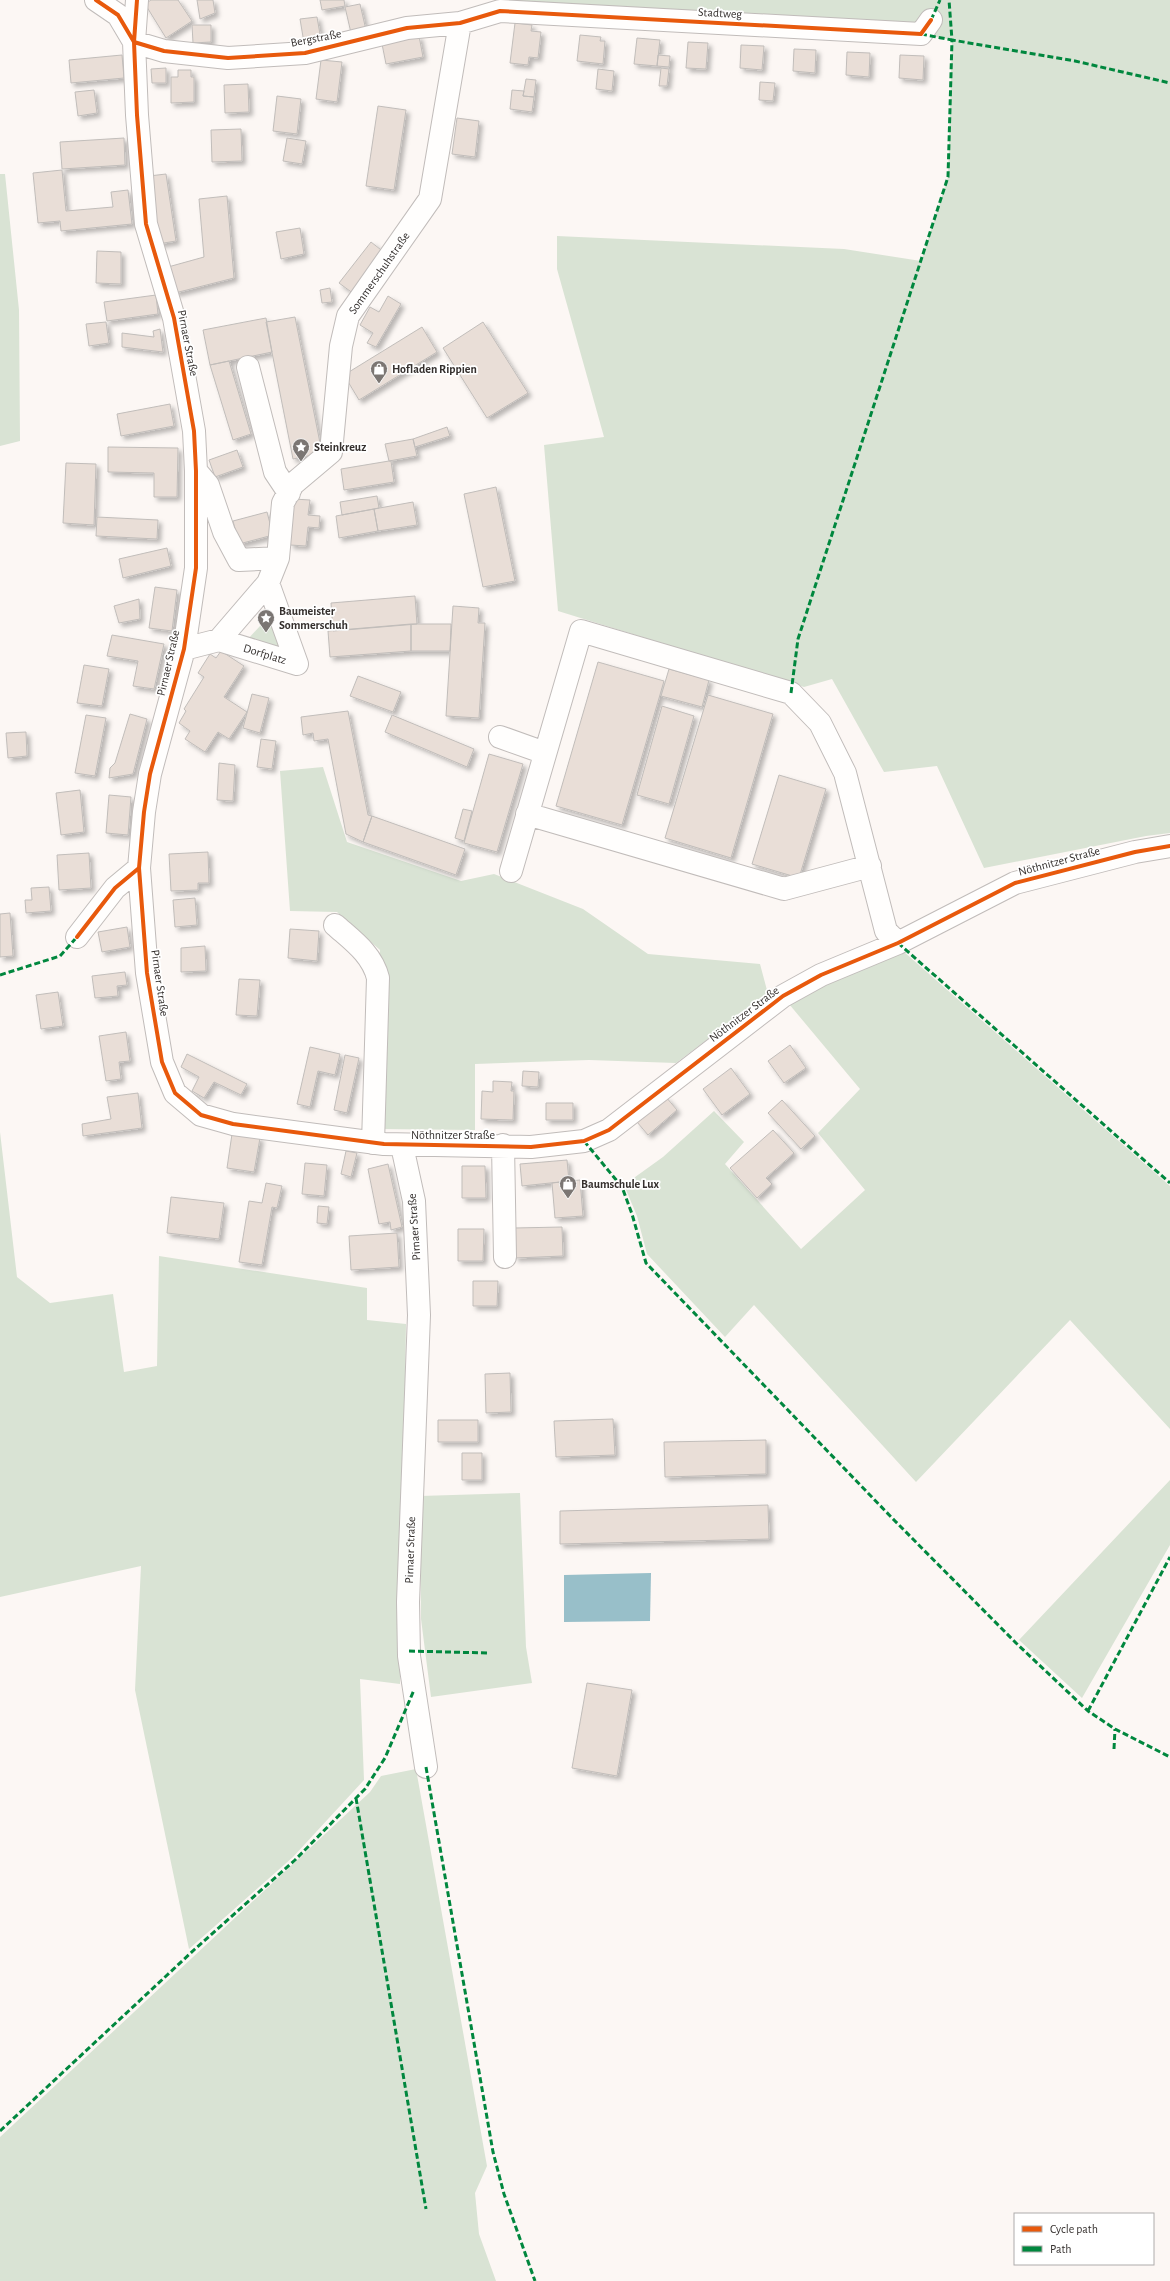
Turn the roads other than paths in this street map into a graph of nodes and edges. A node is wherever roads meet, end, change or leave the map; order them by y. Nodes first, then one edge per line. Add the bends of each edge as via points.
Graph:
1 (96, 0) edge
2 (137, 0) edge
3 (501, 6) edge
4 (931, 20) dead end
5 (460, 23) junction
6 (134, 42) junction
7 (248, 367) dead end
8 (196, 471) junction
9 (289, 493) junction
10 (278, 558) junction
11 (268, 583) junction
12 (219, 640) junction
13 (184, 649) junction
14 (500, 737) dead end
15 (545, 753) junction
16 (528, 814) junction
17 (1170, 846) edge
18 (870, 866) junction
19 (139, 868) junction
20 (511, 871) dead end
21 (336, 925) dead end
22 (78, 937) dead end
23 (898, 943) junction
24 (372, 1143) junction
25 (402, 1146) junction
26 (508, 1146) junction
27 (515, 1196) dead end
28 (505, 1257) dead end
29 (426, 1767) dead end

1 - 6 street via 118,15
2 - 6 street, Pirnaer Straße
3 - 4 street, Stadtweg via 922,34
3 - 5 street, Bergstraße
5 - 6 street, Bergstraße via 408,28 305,53 228,58 164,51
5 - 9 street, Sommerschuhstraße via 430,199 348,316 341,346 331,452 293,484
6 - 8 street, Pirnaer Straße via 136,115 146,224 174,318 194,431
7 - 9 street via 275,472
8 - 10 street via 208,485 224,532 240,560
8 - 13 street, Pirnaer Straße via 196,568
9 - 10 street, Sommerschuhstraße via 283,503
10 - 11 street
11 - 12 street
11 - 12 street, Dorfplatz via 297,664
12 - 13 street
13 - 19 street, Pirnaer Straße via 150,774
14 - 15 street
15 - 16 street
15 - 18 street via 581,631 791,693 820,723 845,773
16 - 18 street via 784,889
16 - 20 street
17 - 23 street, Nöthnitzer Straße via 1135,852 1016,883
18 - 23 street via 886,931
19 - 22 street via 115,888
19 - 24 street, Pirnaer Straße via 147,973 162,1062 174,1093 201,1116 233,1124
21 - 24 street via 375,965 378,978
23 - 26 street, Nöthnitzer Straße via 821,975 783,996 609,1130 584,1141 531,1147
24 - 25 street, Pirnaer Straße
25 - 26 street, Nöthnitzer Straße
25 - 29 street, Pirnaer Straße via 414,1201 419,1315 408,1602 409,1656
26 - 27 street
26 - 28 street

